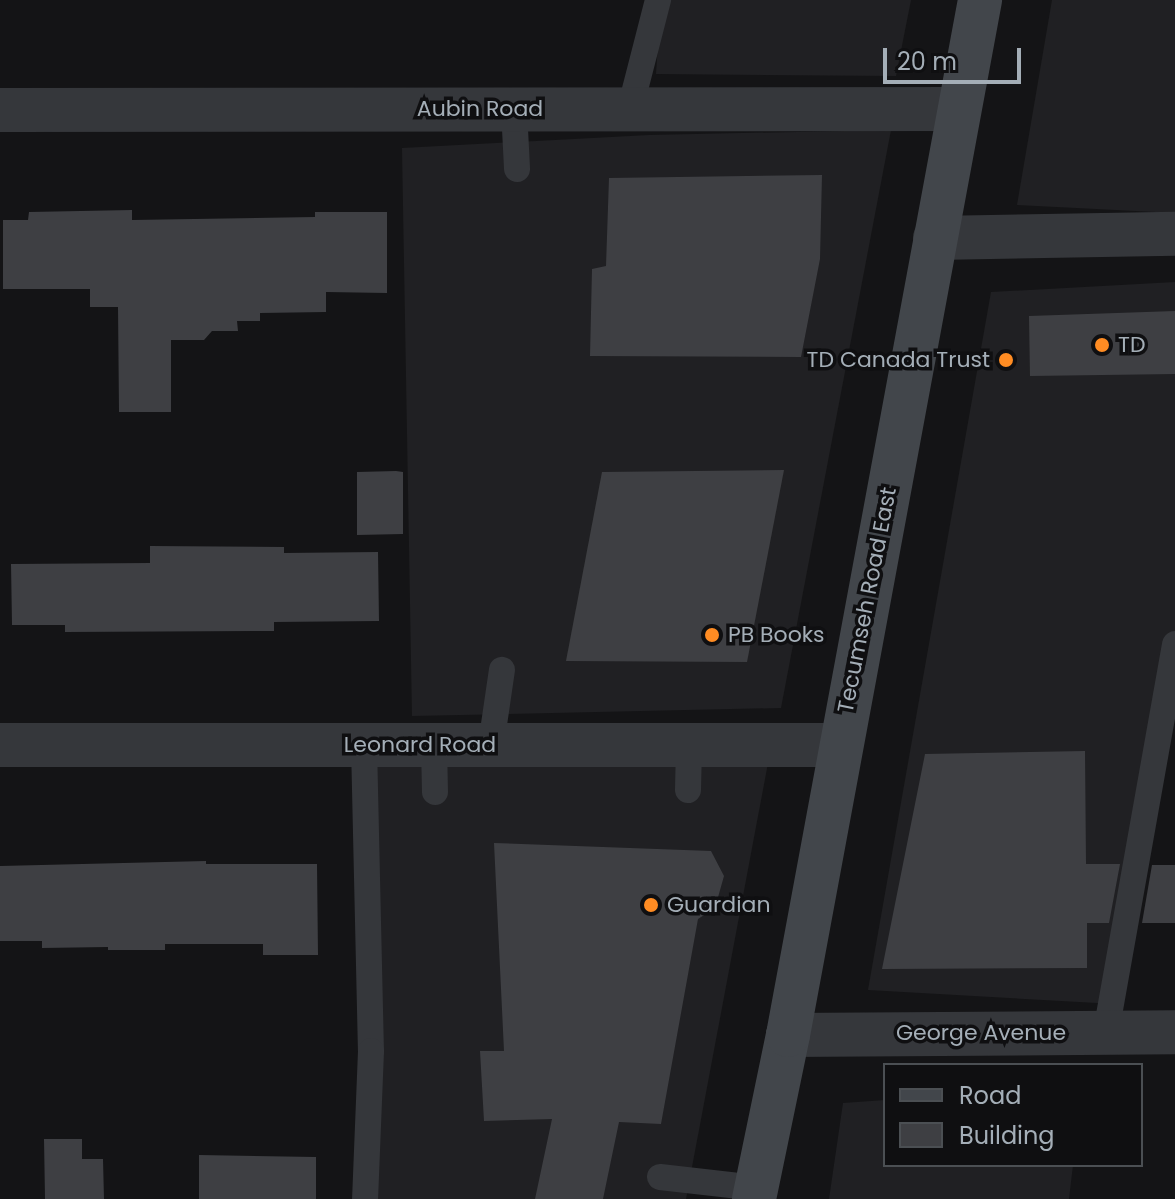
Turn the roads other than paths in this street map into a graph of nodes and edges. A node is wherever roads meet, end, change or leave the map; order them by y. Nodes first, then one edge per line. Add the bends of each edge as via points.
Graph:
1 (658, 0) edge
2 (980, 0) edge
3 (514, 109) junction
4 (630, 109) junction
5 (959, 109) junction
6 (0, 110) edge
7 (517, 169) dead end
8 (1175, 234) edge
9 (935, 238) junction
10 (1175, 644) edge
11 (502, 670) dead end
12 (0, 745) edge
13 (364, 745) junction
14 (434, 745) junction
15 (491, 745) junction
16 (689, 745) junction
17 (839, 745) junction
18 (688, 790) dead end
19 (435, 792) dead end
20 (1106, 1032) junction
21 (1175, 1032) edge
22 (788, 1035) junction
23 (660, 1177) dead end
24 (755, 1193) edge
25 (365, 1199) edge

1 - 4 lane
2 - 5 main road, Tecumseh Road East
3 - 4 street, Aubin Road
3 - 6 street, Aubin Road
3 - 7 lane
4 - 5 street, Aubin Road
5 - 9 main road, Tecumseh Road East
8 - 9 street
9 - 17 main road, Tecumseh Road East
10 - 20 lane
11 - 15 lane
12 - 13 street, Leonard Road
13 - 14 street, Leonard Road
13 - 25 lane via 371,1051
14 - 15 street, Leonard Road
14 - 19 lane
15 - 16 street, Leonard Road
16 - 17 street, Leonard Road
16 - 18 lane
17 - 22 main road, Tecumseh Road East
20 - 21 street, George Avenue
20 - 22 street, George Avenue
22 - 24 main road, Tecumseh Road East
23 - 24 lane

